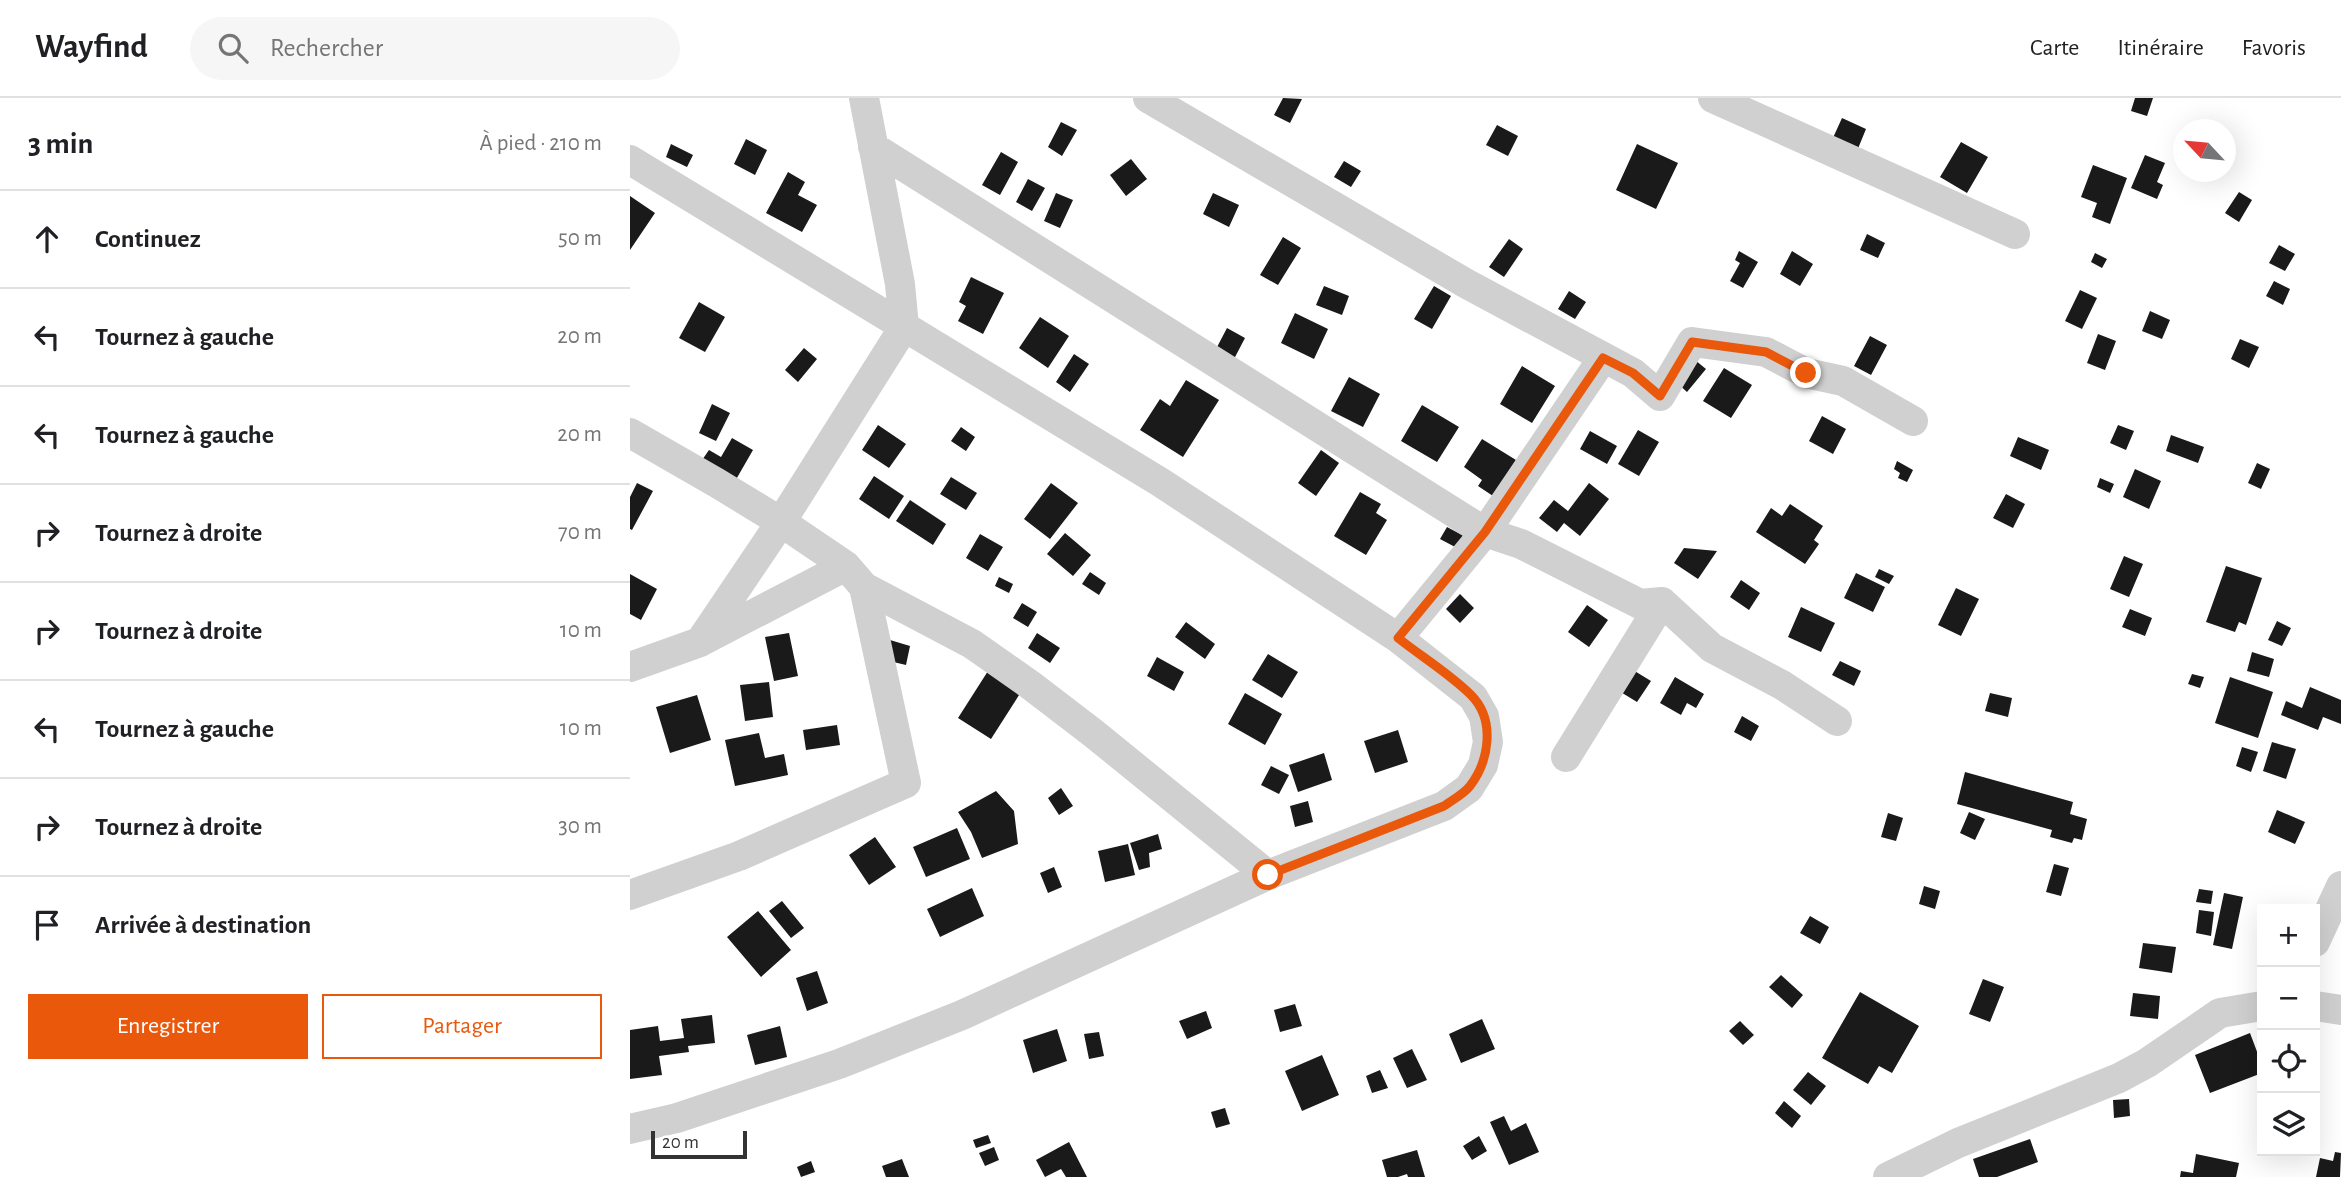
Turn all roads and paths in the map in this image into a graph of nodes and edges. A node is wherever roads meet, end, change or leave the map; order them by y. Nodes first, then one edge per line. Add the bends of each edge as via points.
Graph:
1 (863, 98) edge
2 (1148, 98) edge
3 (1713, 98) edge
4 (873, 147) junction
5 (630, 160) edge
6 (2015, 234) dead end
7 (904, 327) junction
8 (1603, 358) junction
9 (1913, 421) dead end
10 (630, 433) edge
11 (781, 522) junction
12 (1485, 532) junction
13 (855, 577) junction
14 (1662, 602) junction
15 (1398, 638) junction
16 (700, 642) junction
17 (630, 667) edge
18 (1837, 721) dead end
19 (1566, 757) dead end
20 (1268, 875) junction
21 (2341, 886) edge
22 (630, 895) edge
23 (2320, 931) edge
24 (2257, 1007) edge
25 (2320, 1007) edge
26 (2341, 1010) edge
27 (630, 1129) edge
28 (1888, 1177) edge

1 - 4 street
2 - 8 street
3 - 6 street
4 - 7 street
4 - 12 street
5 - 7 street
7 - 11 street
7 - 15 street via 1160,482
8 - 9 street via 1633,373 1660,396 1692,342 1766,352 1806,373 1843,382
8 - 12 street
10 - 11 street
11 - 13 street
11 - 16 street
12 - 14 street via 1521,544 1640,604
12 - 15 street
13 - 16 street
13 - 20 street via 972,644 1029,684
13 - 22 street via 906,783 739,856
14 - 18 street via 1712,648 1782,684
14 - 19 street
15 - 20 street via 1473,697 1484,716 1488,742 1483,765 1469,788 1444,806
16 - 17 street
20 - 27 street via 962,1016 839,1064
21 - 23 street
24 - 28 street via 2220,1013 2119,1078 1958,1143
25 - 26 street

